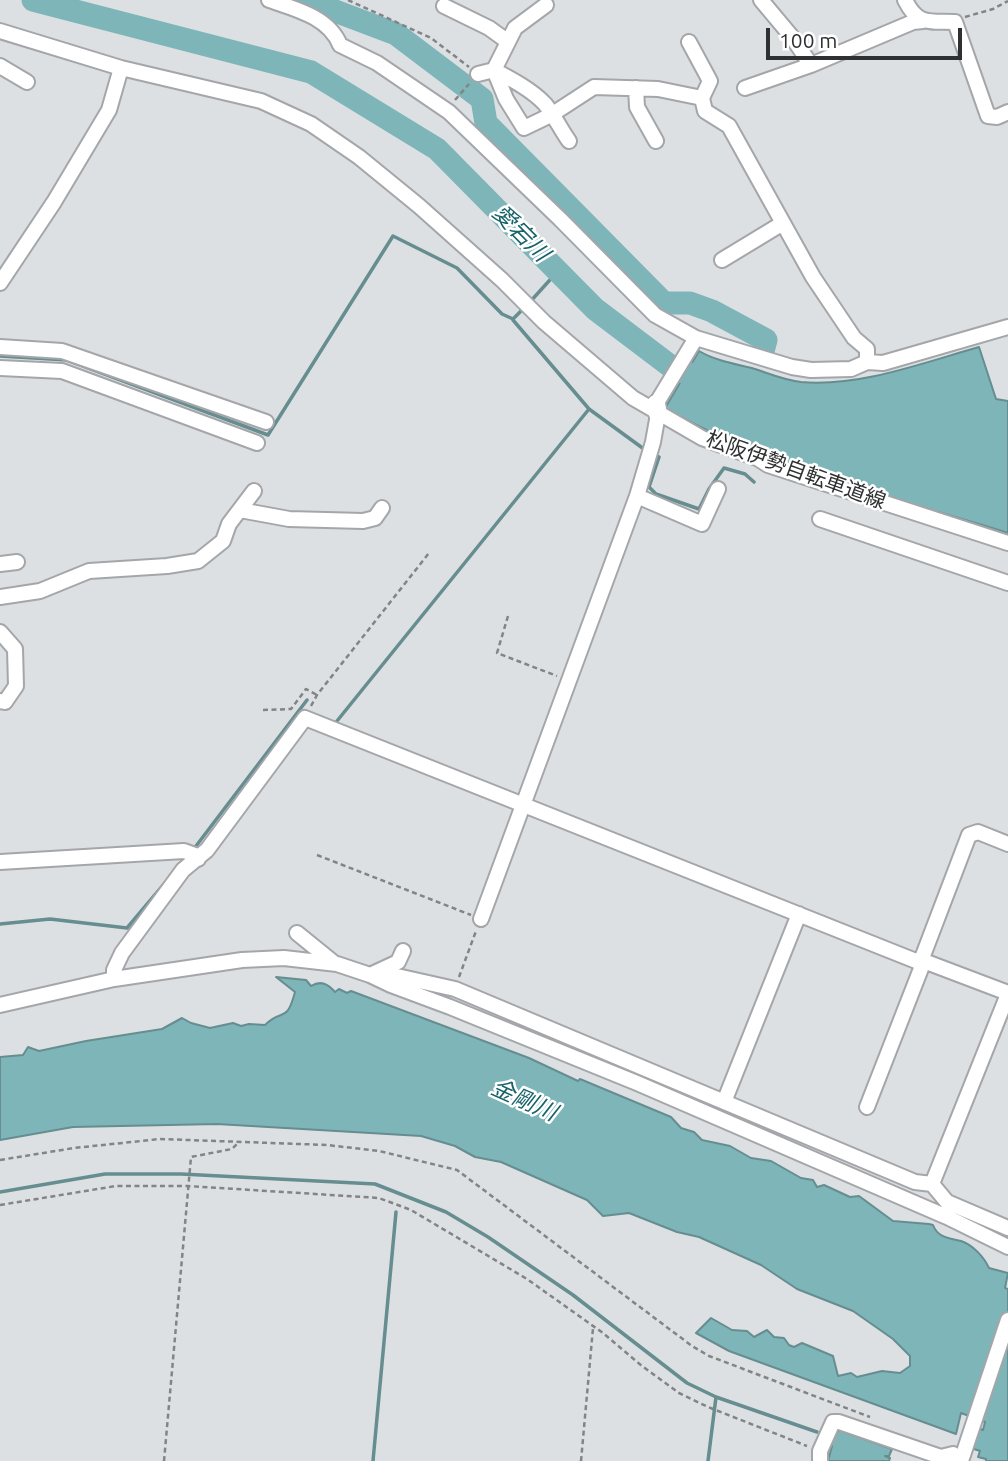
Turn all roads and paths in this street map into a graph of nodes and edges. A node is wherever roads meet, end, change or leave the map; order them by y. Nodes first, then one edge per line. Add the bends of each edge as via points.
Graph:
1 (269, 0) edge
2 (348, 0) edge
3 (761, 0) edge
4 (905, 0) edge
5 (1008, 1) edge
6 (547, 2) edge
7 (444, 6) dead end
8 (923, 21) junction
9 (955, 22) junction
10 (0, 31) edge
11 (507, 41) junction
12 (689, 43) dead end
13 (811, 65) junction
14 (0, 66) edge
15 (121, 68) junction
16 (494, 70) junction
17 (478, 74) junction
18 (27, 82) dead end
19 (636, 88) junction
20 (746, 88) dead end
21 (702, 98) junction
22 (450, 106) dead end
23 (1008, 112) edge
24 (551, 115) junction
25 (569, 141) dead end
26 (656, 141) dead end
27 (783, 223) junction
28 (722, 260) dead end
29 (0, 283) edge
30 (1008, 327) edge
31 (696, 338) junction
32 (0, 347) edge
33 (867, 362) junction
34 (0, 368) edge
35 (657, 409) junction
36 (265, 422) dead end
37 (257, 443) dead end
38 (718, 489) dead end
39 (254, 491) dead end
40 (637, 496) junction
41 (382, 508) dead end
42 (240, 510) junction
43 (820, 519) dead end
44 (1008, 543) edge
45 (429, 553) dead end
46 (17, 562) dead end
47 (0, 564) edge
48 (1008, 583) edge
49 (0, 597) edge
50 (508, 616) dead end
51 (0, 632) edge
52 (568, 685) junction
53 (317, 695) junction
54 (0, 701) edge
55 (263, 710) dead end
56 (305, 718) junction
57 (524, 804) junction
58 (1008, 845) edge
59 (192, 855) junction
60 (317, 855) dead end
61 (0, 862) edge
62 (799, 914) junction
63 (481, 919) junction
64 (297, 933) dead end
65 (403, 951) dead end
66 (921, 960) junction
67 (337, 964) junction
68 (370, 975) junction
69 (114, 979) junction
70 (455, 989) junction
71 (1008, 993) edge
72 (0, 1005) edge
73 (724, 1102) junction
74 (867, 1107) dead end
75 (239, 1142) junction
76 (0, 1160) edge
77 (932, 1184) junction
78 (188, 1186) junction
79 (0, 1205) edge
80 (1008, 1228) edge
81 (1008, 1247) edge
82 (1008, 1320) edge
83 (593, 1327) junction
84 (872, 1418) dead end
85 (960, 1455) edge
86 (820, 1456) edge
87 (164, 1461) edge
88 (581, 1461) edge

1 - 31 street via 310,14 336,35 340,45 377,63 449,112 655,315
2 - 17 path via 431,38
3 - 13 street
4 - 8 street via 912,14
5 - 9 path
6 - 11 street
7 - 11 street
8 - 9 street
8 - 13 street
9 - 23 street via 988,116
10 - 15 street, 松阪伊勢自転車道線
11 - 16 street
12 - 21 street via 710,81
13 - 20 street
14 - 18 street
15 - 29 street via 108,110
15 - 35 street, 松阪伊勢自転車道線 via 261,101 311,124 437,222 633,398
16 - 17 street
16 - 24 street via 544,104
16 - 24 street via 524,128
17 - 22 path
19 - 21 street
19 - 24 street via 594,87
19 - 26 street via 637,107
21 - 27 street via 705,111 729,126
24 - 25 street
27 - 28 street
27 - 33 street via 854,338 867,349
30 - 33 street via 883,363
31 - 33 street via 811,370 851,369
31 - 35 street
32 - 36 street via 62,351
34 - 37 street via 62,371
35 - 40 street
35 - 44 street, 松阪伊勢自転車道線 via 702,438 768,465
38 - 40 street via 702,524
39 - 42 street
40 - 52 street
41 - 42 street via 375,518 363,521 289,519
42 - 49 street via 223,541 198,561 89,571 40,591
43 - 48 street
45 - 53 path
46 - 47 street
50 - 52 path via 497,653 562,678
51 - 54 street via 15,649 16,686 5,702
52 - 57 street
53 - 55 path via 306,689 291,709
53 - 56 path
56 - 57 street
56 - 59 street
57 - 62 street
57 - 63 street
58 - 66 street via 978,832 969,835
59 - 61 street
59 - 69 street via 121,953
60 - 63 path
62 - 66 street
62 - 73 street
63 - 70 path
64 - 67 street
65 - 68 street via 398,962
66 - 71 street
66 - 74 street
67 - 68 street
67 - 69 street via 285,958 242,960
68 - 70 street via 388,974
68 - 81 street via 636,1083
69 - 72 street
70 - 73 street
71 - 77 street
73 - 77 street via 915,1182
75 - 76 path via 160,1139
75 - 78 path via 232,1149 191,1157
75 - 84 path via 379,1151 457,1170 692,1346
77 - 80 street via 947,1202
78 - 79 path via 103,1187
78 - 83 path via 379,1198 411,1210 469,1243
78 - 87 path
82 - 85 street
83 - 86 path via 679,1392
83 - 88 path
85 - 86 street via 941,1457 833,1422

